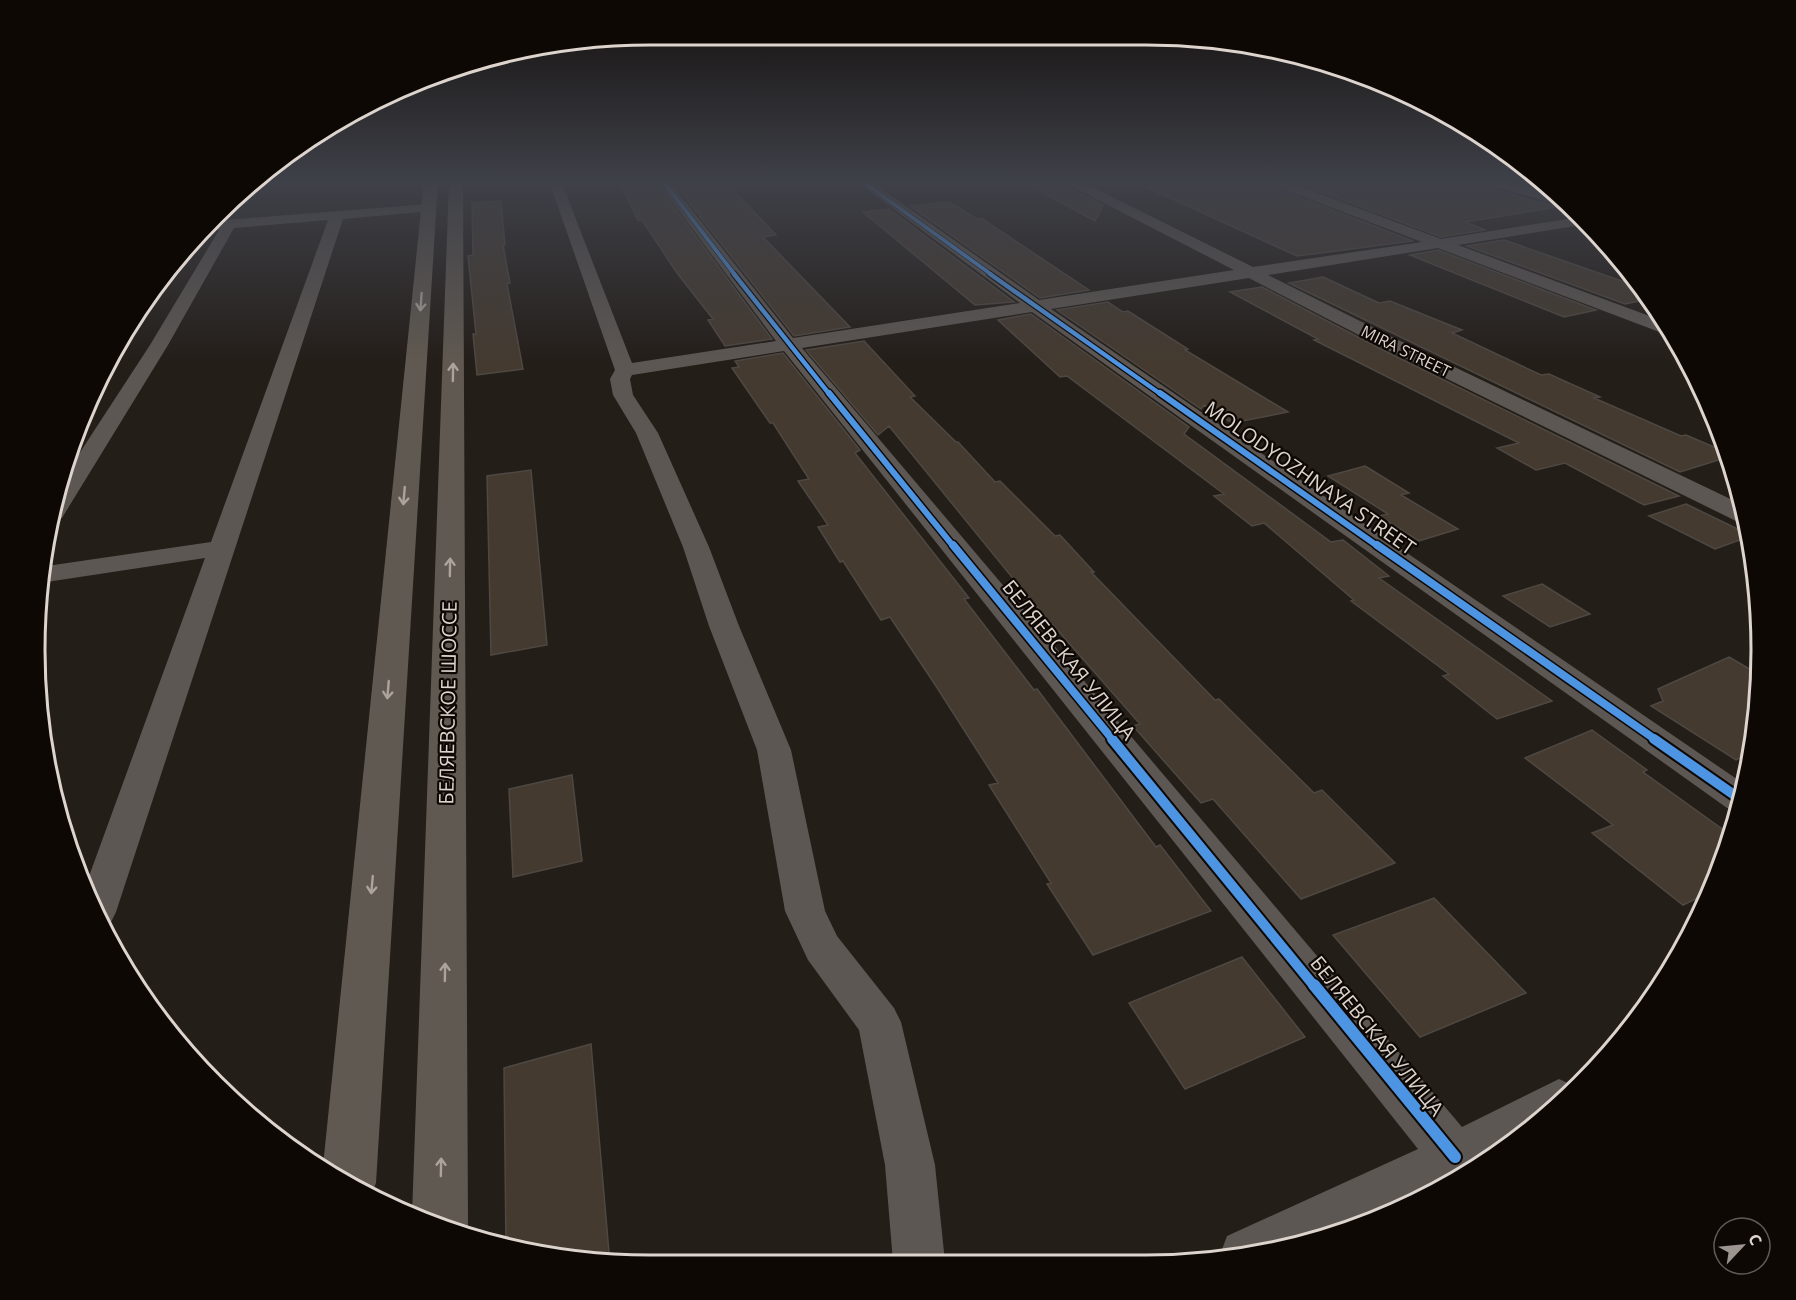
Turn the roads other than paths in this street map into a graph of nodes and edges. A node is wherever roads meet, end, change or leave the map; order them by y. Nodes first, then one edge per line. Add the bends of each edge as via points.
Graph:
1 (219, 242) edge
2 (328, 242) edge
3 (425, 242) edge
4 (455, 242) edge
5 (578, 242) edge
6 (710, 242) edge
7 (946, 242) edge
8 (1191, 242) edge
9 (1437, 242) edge
10 (1450, 242) edge
11 (1441, 243) junction
12 (1253, 273) junction
13 (1035, 306) junction
14 (1655, 324) edge
15 (789, 345) junction
16 (626, 370) junction
17 (66, 492) edge
18 (1734, 511) edge
19 (222, 548) junction
20 (50, 574) edge
21 (1733, 794) edge
22 (100, 901) edge
23 (1529, 1118) edge
24 (1455, 1157) junction
25 (350, 1175) edge
26 (440, 1217) edge
27 (1279, 1240) edge
28 (918, 1255) edge

1 - 17 street
2 - 19 street
3 -> 25 main road
26 -> 4 main road, БЕЛЯЕВСКОЕ ШОССЕ
5 - 16 street
6 - 15 street, БЕЛЯЕВСКАЯ УЛИЦА
7 - 13 street, MOLODYOZHNAYA STREET
8 - 12 street, MIRA STREET
9 - 11 street
10 - 11 street
11 - 12 street
11 - 14 street
12 - 13 street
12 - 18 street, MIRA STREET
13 - 15 street
13 - 21 street, MOLODYOZHNAYA STREET
15 - 16 street
15 - 24 street, БЕЛЯЕВСКАЯ УЛИЦА
16 - 28 street via 620,379 623,395 647,433 696,547 774,750 805,911 822,948 879,1022 910,1165
19 - 20 street
19 - 22 street
23 - 24 street
24 - 27 street

